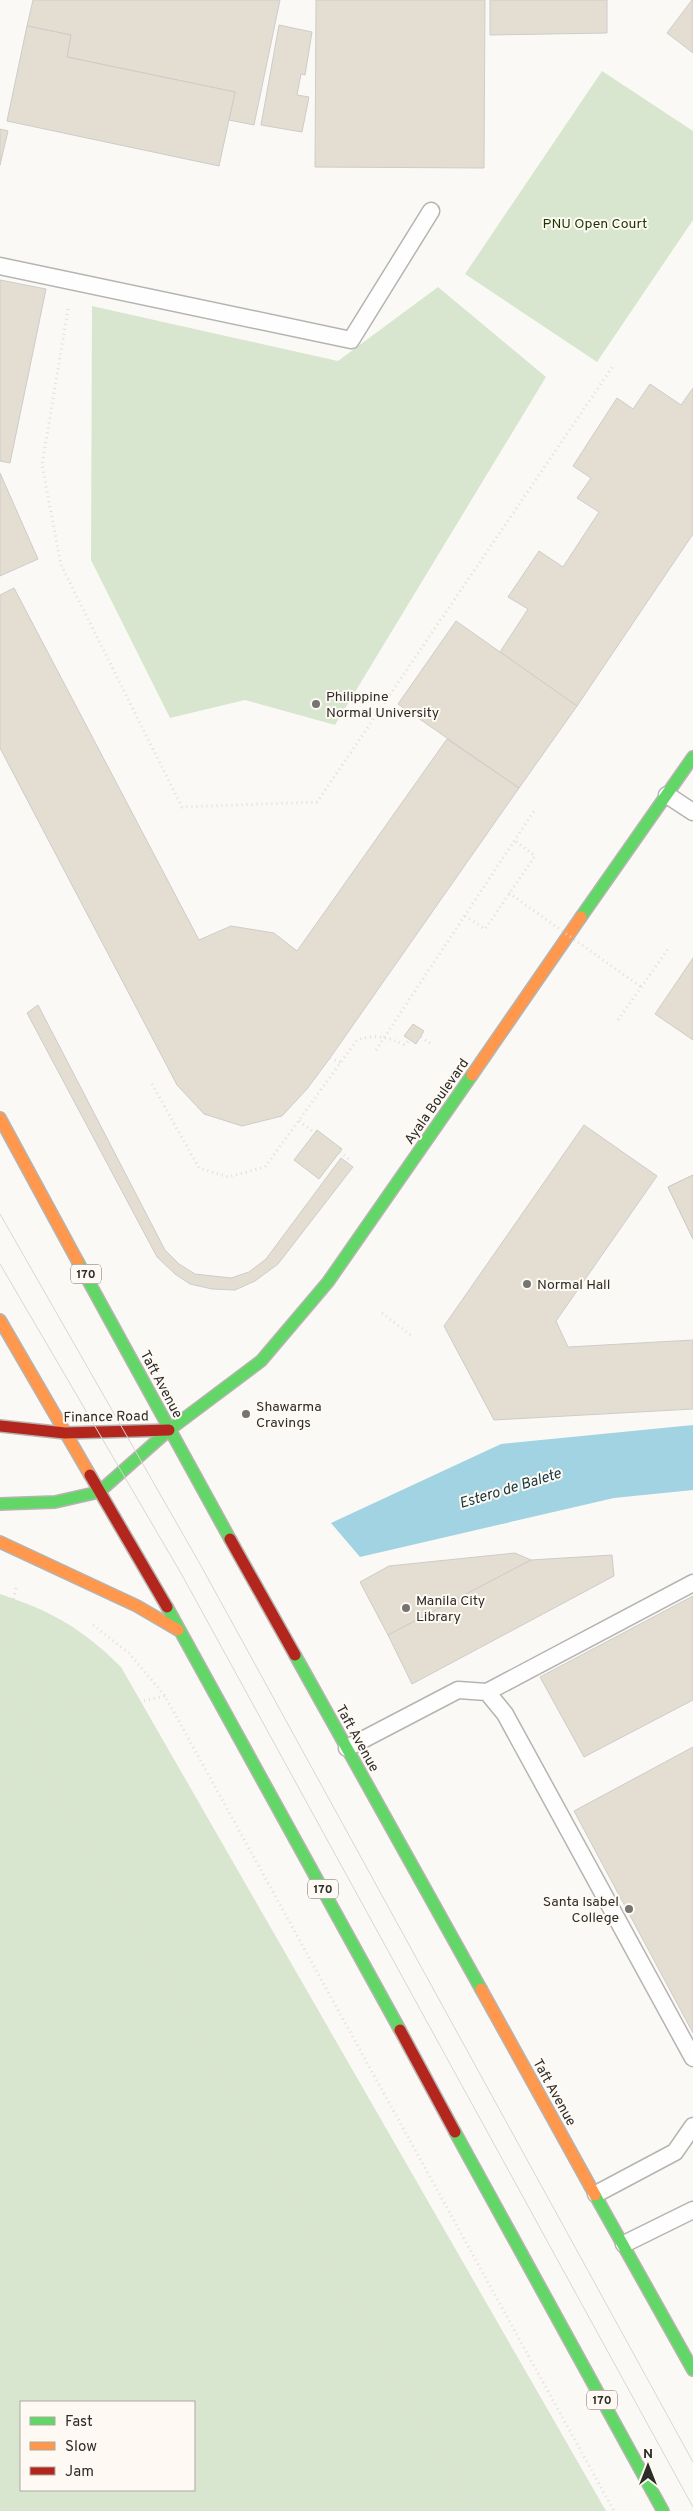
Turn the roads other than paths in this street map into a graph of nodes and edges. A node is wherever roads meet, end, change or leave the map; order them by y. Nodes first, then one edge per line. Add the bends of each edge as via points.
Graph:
1 (431, 210) dead end
2 (0, 266) edge
3 (693, 757) edge
4 (667, 795) junction
5 (693, 812) edge
6 (0, 1118) edge
7 (0, 1320) edge
8 (0, 1426) edge
9 (169, 1430) junction
10 (65, 1433) junction
11 (99, 1492) junction
12 (0, 1504) edge
13 (0, 1542) edge
14 (693, 1583) edge
15 (181, 1631) junction
16 (487, 1692) junction
17 (347, 1748) junction
18 (693, 2058) edge
19 (693, 2126) edge
20 (596, 2194) junction
21 (691, 2209) edge
22 (624, 2244) junction
23 (693, 2370) edge
24 (663, 2511) edge

1 - 2 lane via 351,340
3 - 4 main road, Ayala Boulevard
4 - 5 lane
4 - 9 main road, Ayala Boulevard via 328,1282 261,1361
6 - 9 main road, Taft Avenue / 170
7 - 10 main road, 170
8 - 10 main road, Finance Road
9 - 10 main road, Finance Road
9 - 11 main road, Finance Road
9 - 17 main road, Taft Avenue / 170
10 - 11 main road, 170
11 - 12 main road, Finance Road via 55,1502
11 - 15 main road, 170
13 - 15 main road via 138,1606
14 - 16 lane
15 - 24 main road, 170
16 - 17 lane via 458,1690
16 - 18 lane via 505,1714
17 - 20 main road, Taft Avenue / 170
19 - 20 lane via 675,2152
20 - 22 main road, Taft Avenue / 170
21 - 22 lane
22 - 23 main road, Taft Avenue / 170

